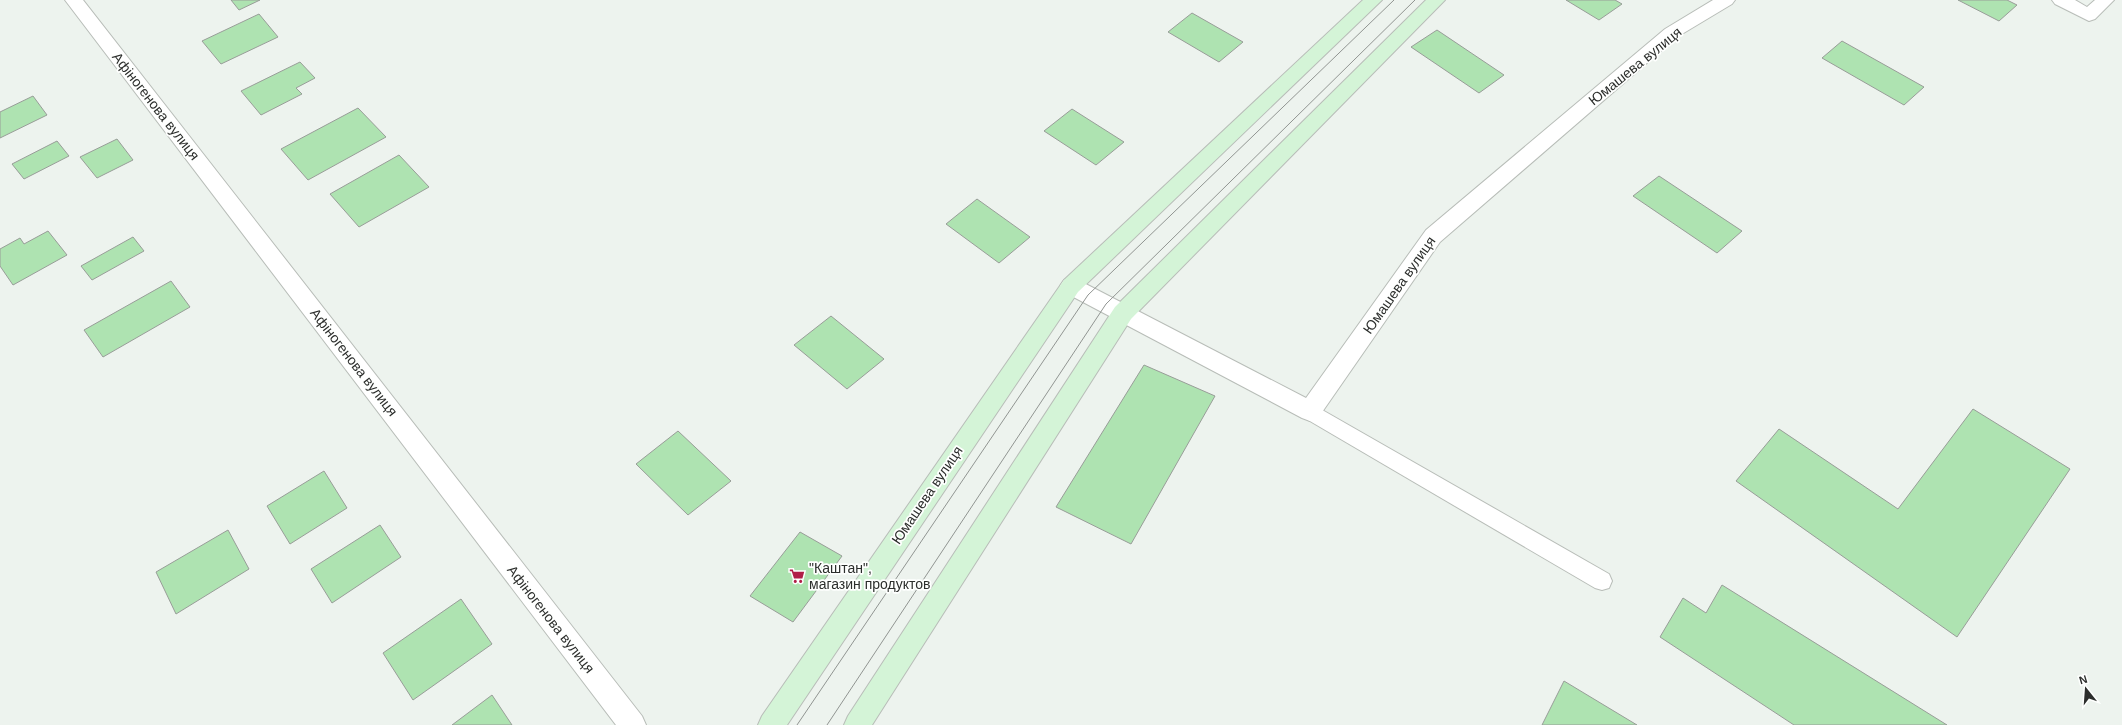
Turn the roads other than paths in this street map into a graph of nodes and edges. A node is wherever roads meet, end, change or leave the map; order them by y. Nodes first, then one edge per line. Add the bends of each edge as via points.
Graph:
1 (74, 0) edge
2 (1373, 0) edge
3 (1436, 0) edge
4 (1726, 0) edge
5 (2060, 0) edge
6 (2105, 0) edge
7 (1071, 286) junction
8 (1123, 313) junction
9 (1310, 411) junction
10 (1602, 581) dead end
11 (633, 725) edge
12 (771, 725) edge
13 (857, 725) edge

1 - 11 street, Афіногенова вулиця
2 - 7 main road, Юмашева вулиця
3 - 8 main road
4 - 9 street, Юмашева вулиця via 1671,33 1433,236
5 - 6 street via 2089,15
7 - 8 street
7 - 12 main road, Юмашева вулиця
8 - 9 street
8 - 13 main road
9 - 10 lane

